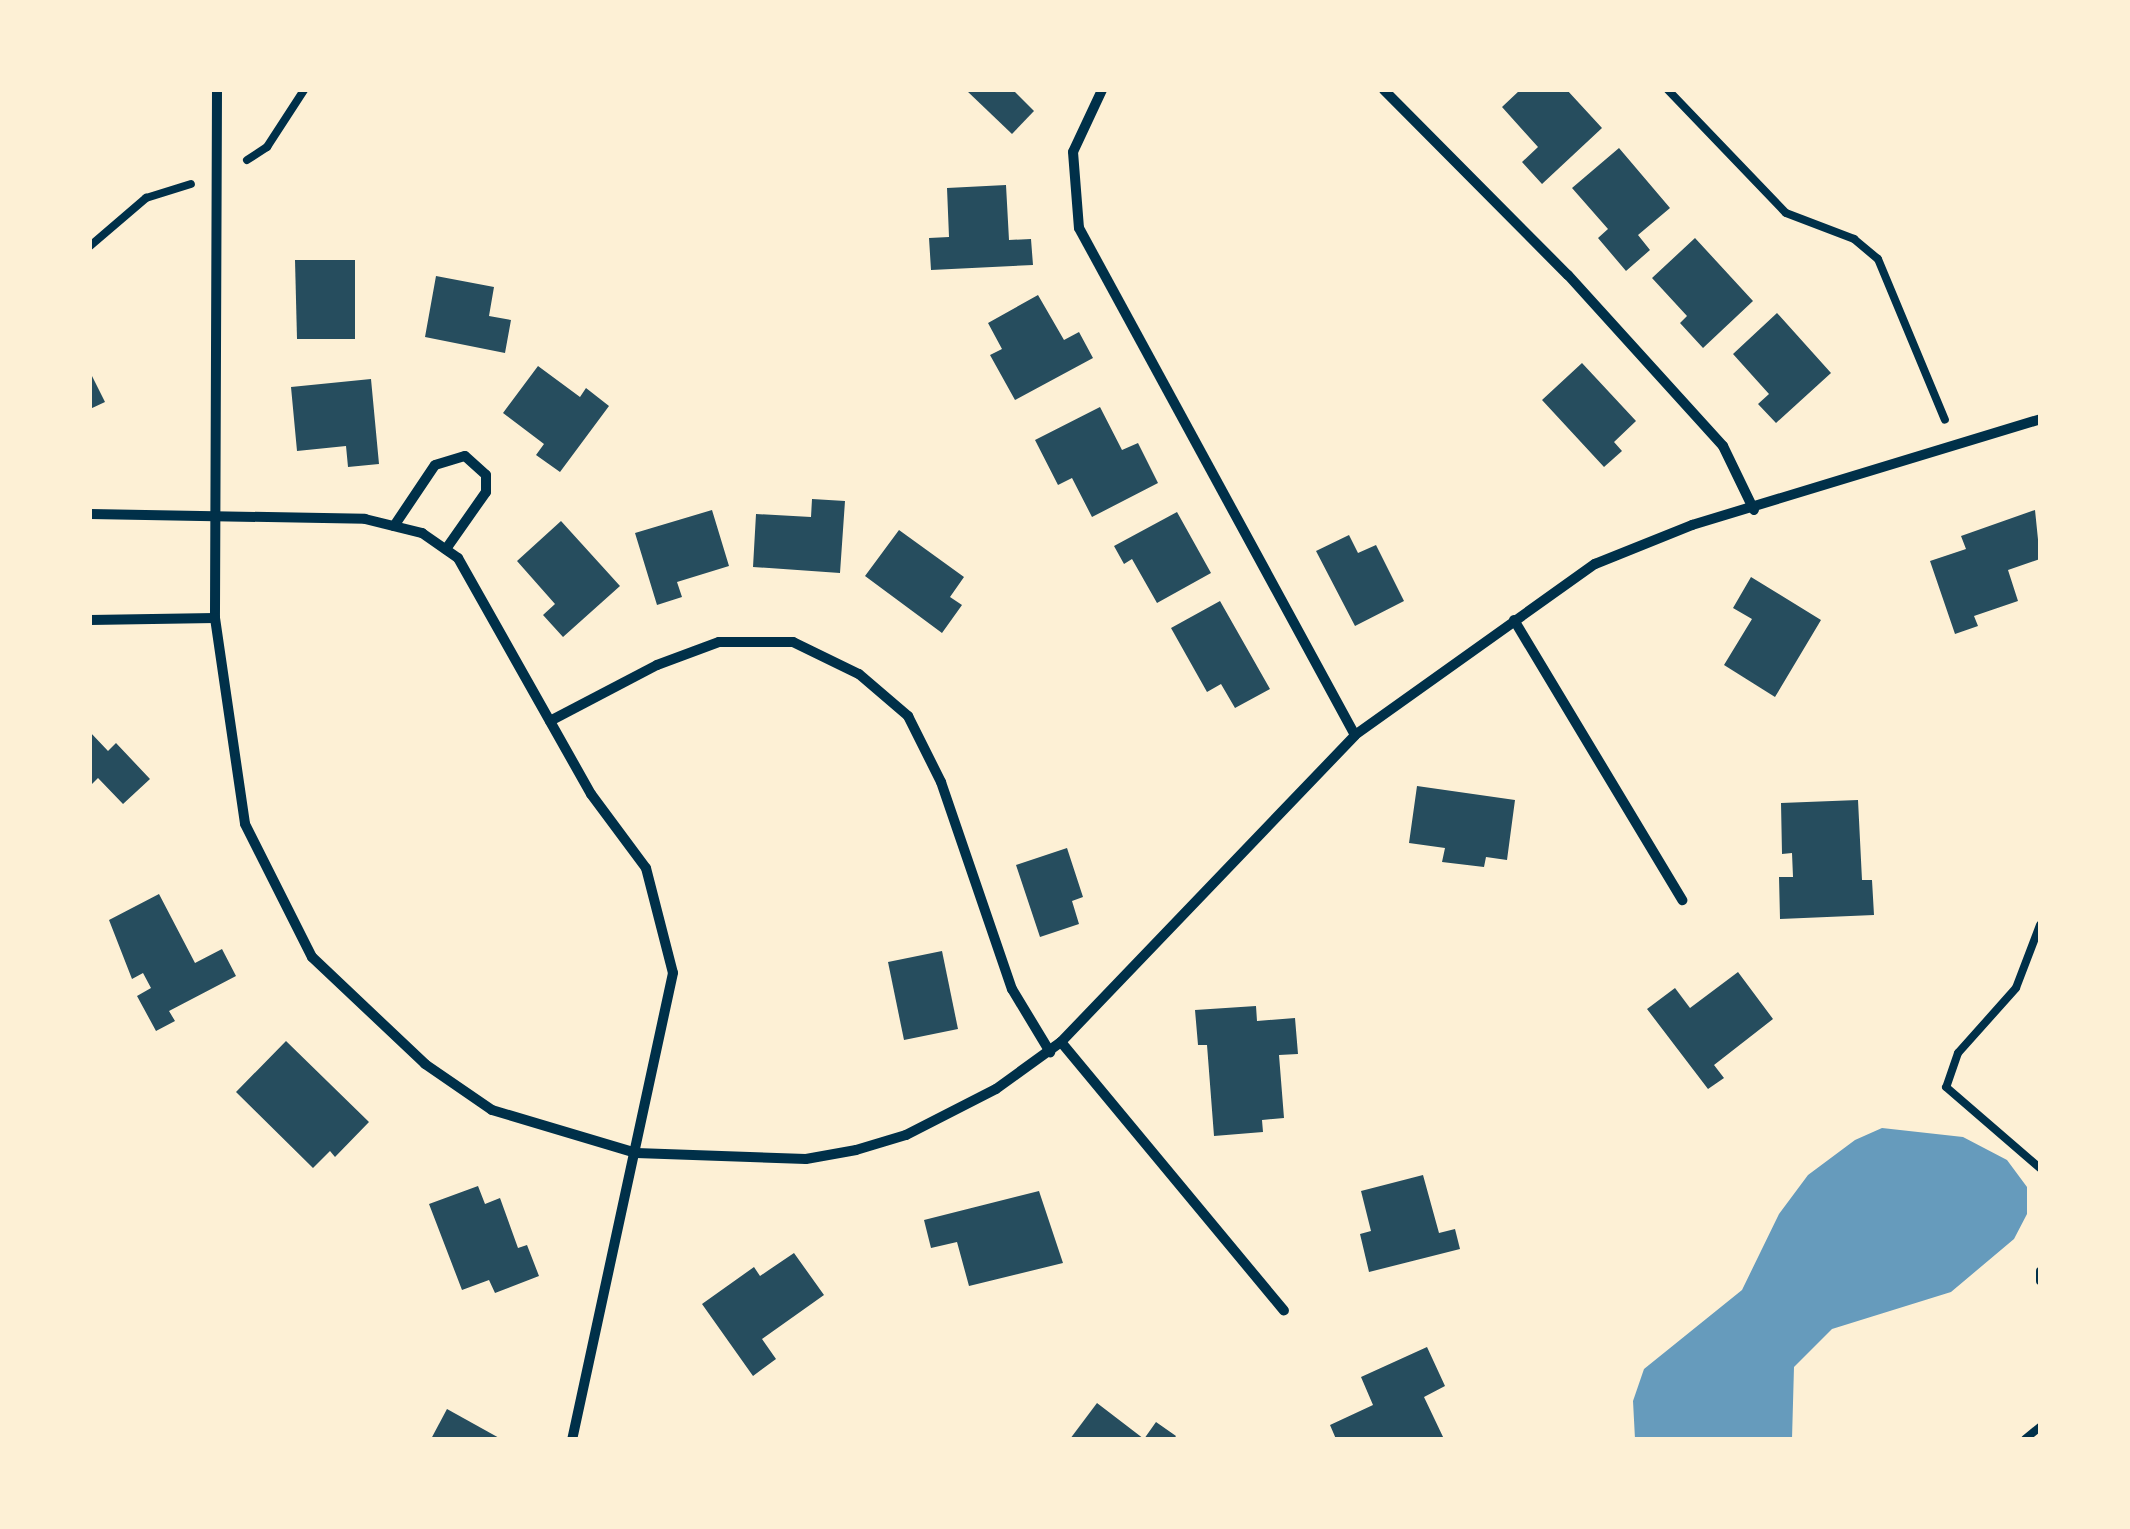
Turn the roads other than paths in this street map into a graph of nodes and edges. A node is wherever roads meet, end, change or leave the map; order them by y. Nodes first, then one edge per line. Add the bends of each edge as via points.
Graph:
1 (216, 90) edge
2 (304, 90) edge
3 (1102, 90) edge
4 (1384, 90) edge
5 (1668, 90) edge
6 (247, 160) dead end
7 (191, 184) dead end
8 (90, 246) edge
9 (1945, 420) dead end
10 (2040, 420) edge
11 (1754, 510) junction
12 (211, 512) junction
13 (90, 514) edge
14 (394, 526) junction
15 (446, 549) junction
16 (215, 618) junction
17 (90, 620) edge
18 (1514, 620) junction
19 (550, 721) junction
20 (1355, 735) junction
21 (1682, 900) dead end
22 (2040, 925) edge
23 (1061, 1042) junction
24 (1050, 1052) junction
25 (636, 1153) junction
26 (2040, 1168) edge
27 (2040, 1270) edge
28 (2040, 1280) edge
29 (1284, 1311) dead end
30 (2040, 1427) edge
31 (572, 1439) edge
32 (2025, 1439) edge

1 - 12 street
2 - 6 lane via 267,147
3 - 20 street via 1073,152 1079,228
4 - 11 street via 1568,275 1723,446
5 - 9 lane via 1786,212 1854,239 1878,259
7 - 8 lane via 146,198
10 - 11 street
11 - 18 street via 1634,545
12 - 13 street
12 - 14 street
12 - 16 street
14 - 15 street
14 - 15 street via 434,466 464,456 486,475 486,492
15 - 19 street via 458,558
16 - 17 street
16 - 25 street via 246,824 312,957 425,1064 492,1110
18 - 20 street
18 - 21 street
19 - 24 street via 657,665 719,642 792,642 859,674 908,716 1012,990
19 - 25 street via 646,868 665,923 674,974
20 - 23 street
22 - 26 lane via 2016,988 1958,1053 1946,1086 1958,1104
23 - 24 street
23 - 29 street
24 - 25 street via 906,1135 856,1150 806,1159
25 - 31 street
27 - 28 lane
30 - 32 lane

